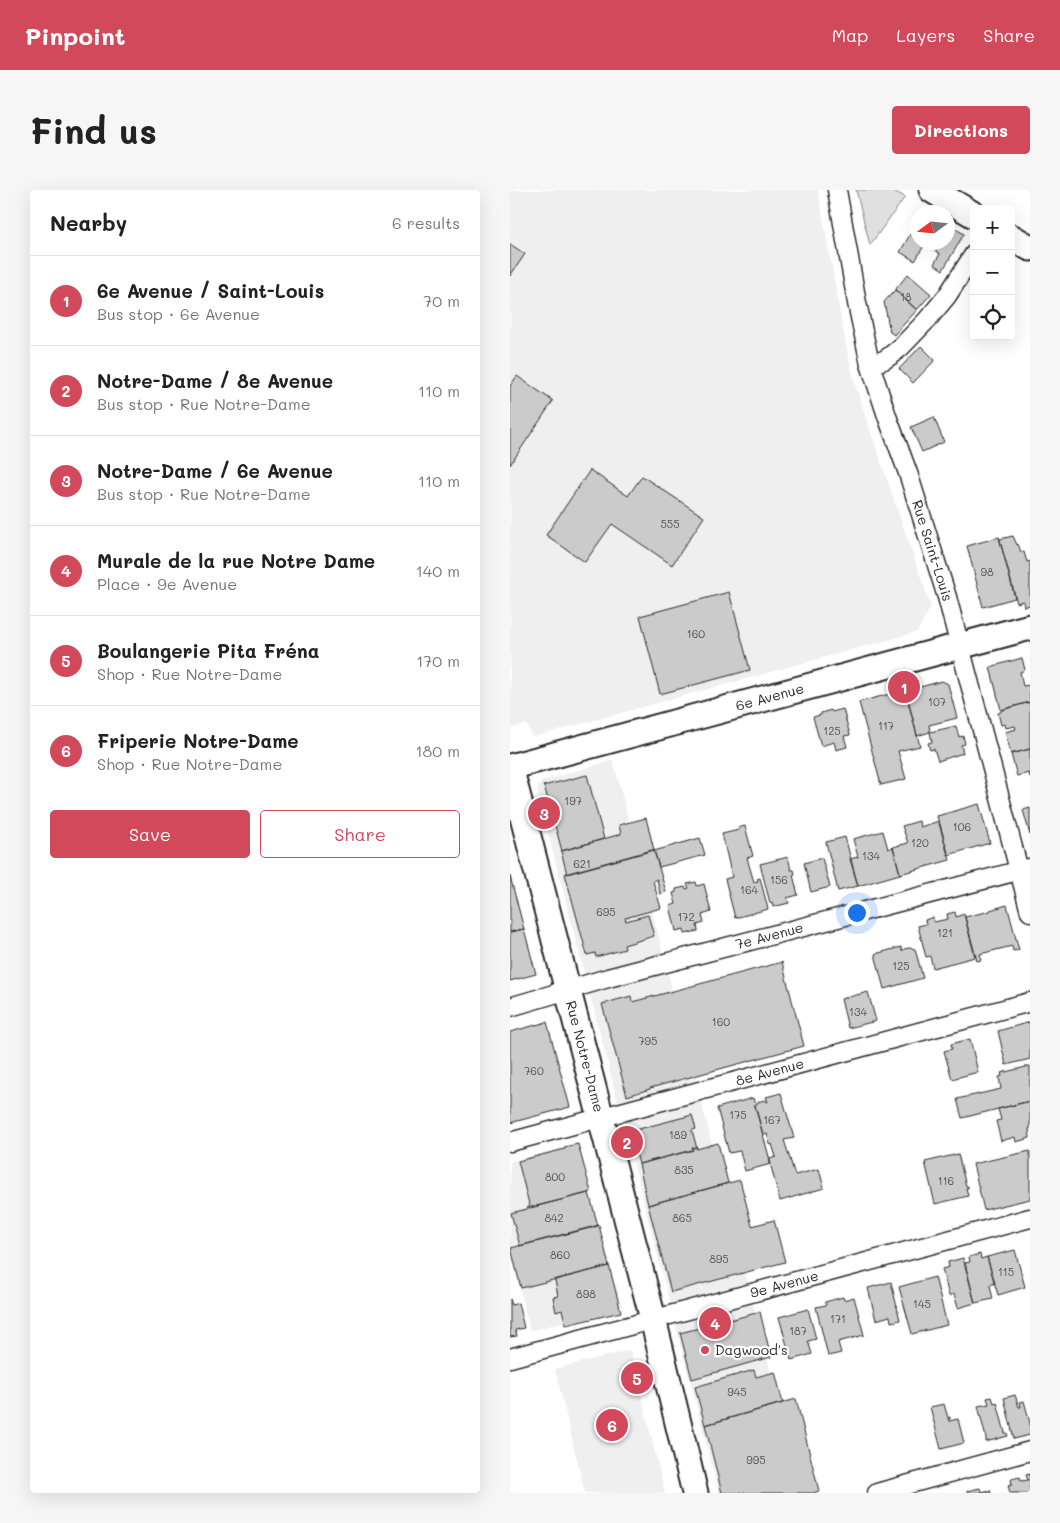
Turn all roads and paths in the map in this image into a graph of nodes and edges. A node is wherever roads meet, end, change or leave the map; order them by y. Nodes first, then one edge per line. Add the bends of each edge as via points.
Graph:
1 (837, 190) edge
2 (932, 190) edge
3 (970, 213) edge
4 (1015, 239) edge
5 (1030, 248) edge
6 (970, 260) edge
7 (870, 364) junction
8 (1030, 627) edge
9 (960, 646) junction
10 (510, 766) edge
11 (1025, 869) edge
12 (1030, 912) edge
13 (568, 990) junction
14 (1030, 1002) edge
15 (510, 1006) edge
16 (601, 1119) junction
17 (510, 1142) edge
18 (1030, 1218) edge
19 (652, 1319) junction
20 (510, 1358) edge
21 (1030, 1451) edge
22 (695, 1493) edge
23 (877, 1493) edge

1 - 7 street, Rue Saint-Louis
2 - 3 street
4 - 5 street
6 - 7 street via 947,296 901,347 884,360
7 - 9 street, Rue Saint-Louis via 934,554
8 - 9 street, 6e Avenue
9 - 10 street, 6e Avenue
9 - 11 street, Rue Saint-Louis
10 - 13 street, Rue Notre-Dame
11 - 12 street, Rue Saint-Louis
11 - 13 street, 7e Avenue
13 - 15 street, 7e Avenue
13 - 16 street, Rue Notre-Dame
14 - 16 street, 8e Avenue
16 - 17 street, 8e Avenue
16 - 19 street, Rue Notre-Dame
18 - 19 street, 9e Avenue
19 - 20 street, 9e Avenue
19 - 22 street, Rue Notre-Dame
21 - 23 street

